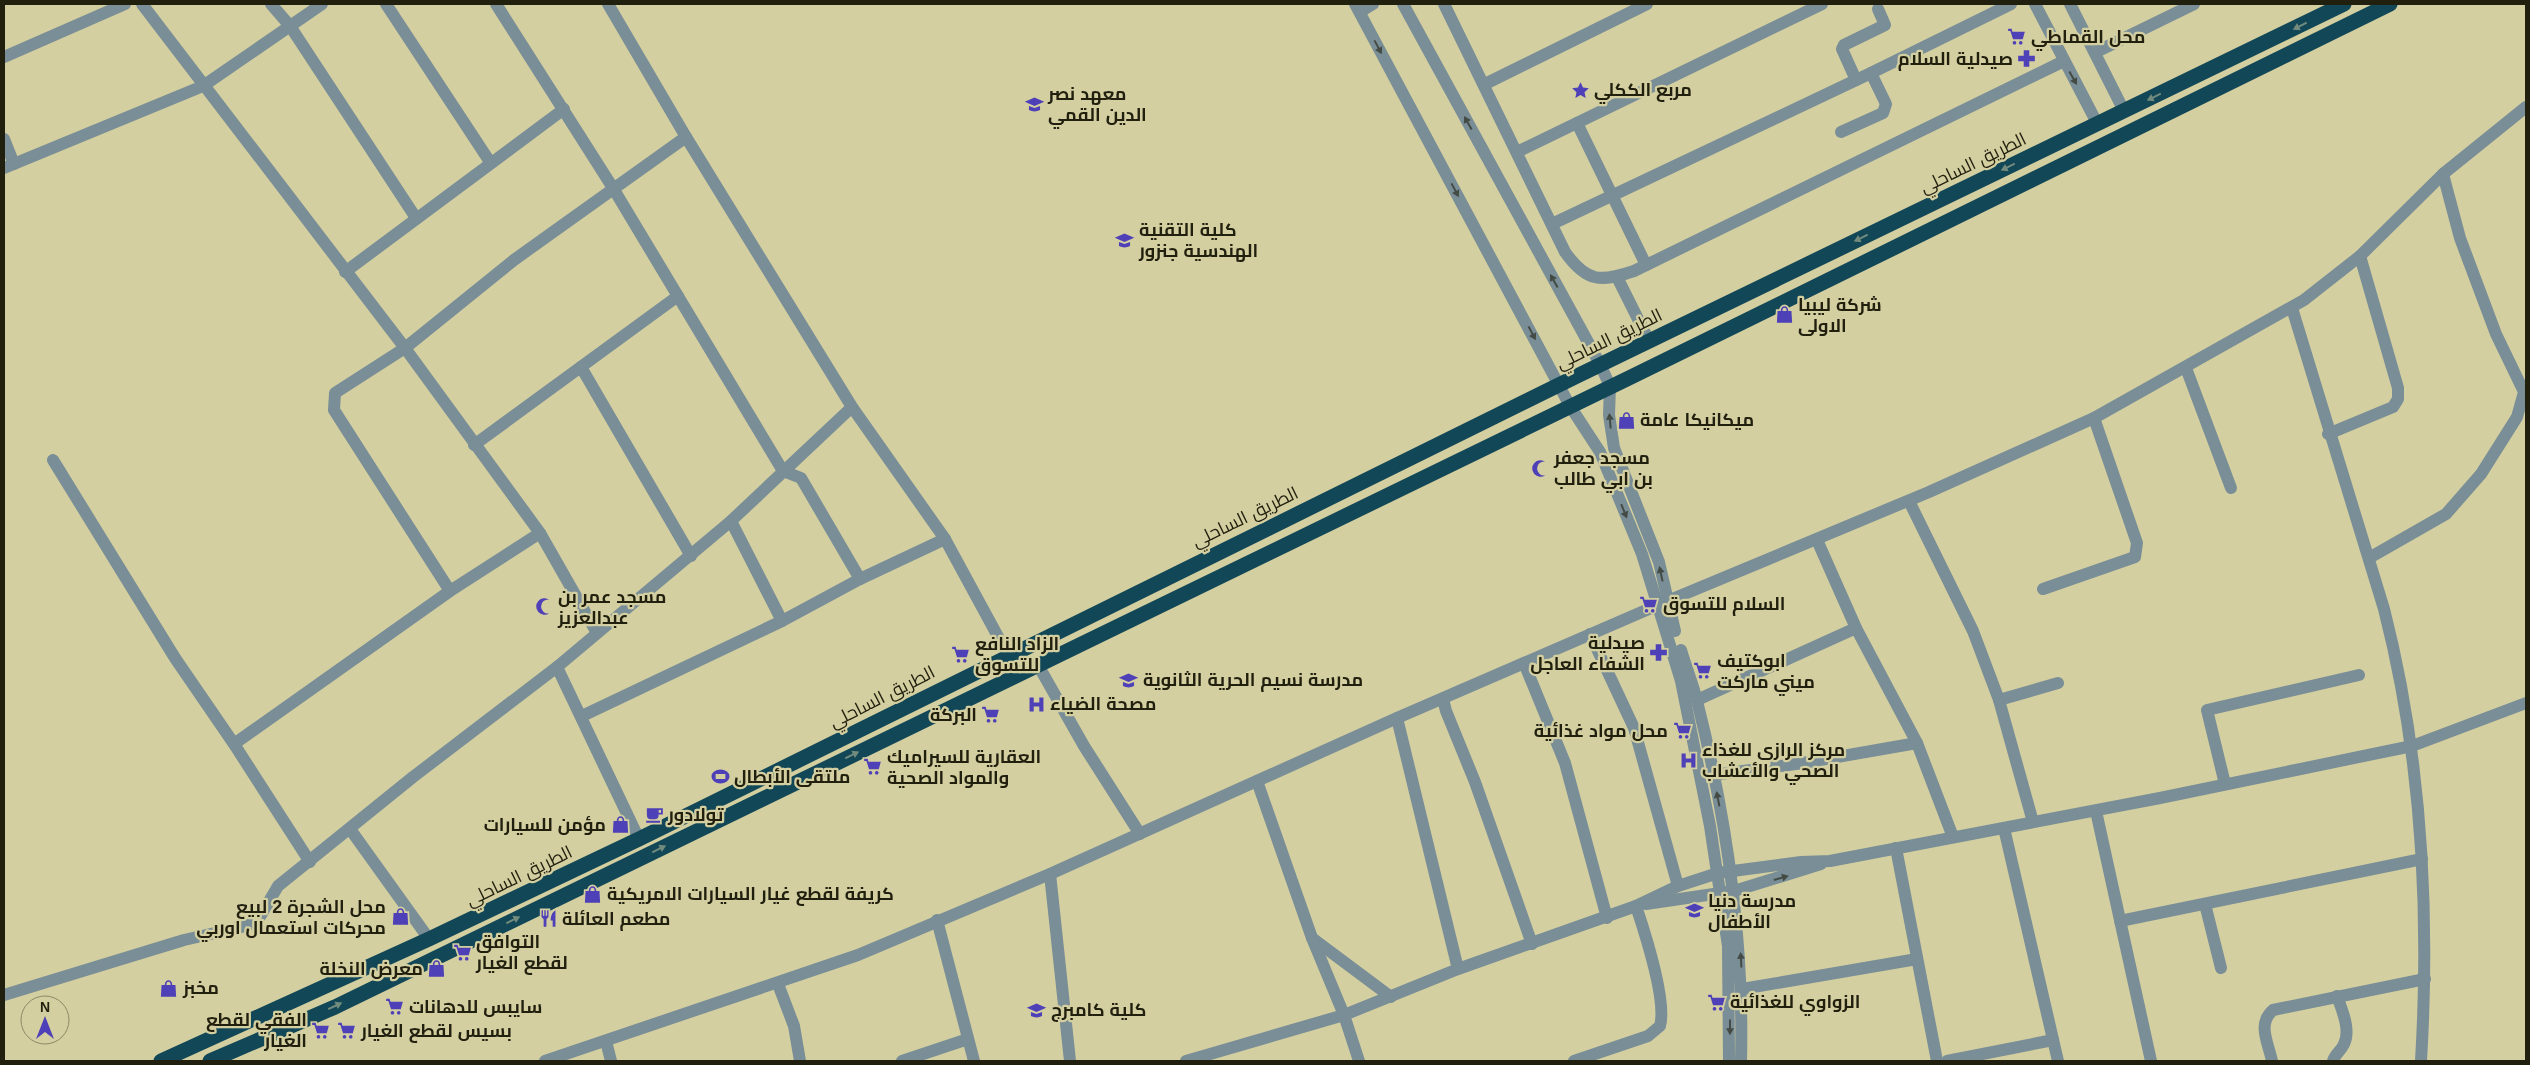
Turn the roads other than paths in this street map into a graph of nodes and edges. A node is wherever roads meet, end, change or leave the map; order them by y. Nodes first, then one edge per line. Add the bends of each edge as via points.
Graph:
1 (125, 4) edge
2 (142, 4) edge
3 (271, 4) edge
4 (322, 4) edge
5 (386, 4) edge
6 (496, 4) edge
7 (608, 4) edge
8 (1373, 4) edge
9 (1403, 4) edge
10 (1647, 4) edge
11 (1822, 4) edge
12 (2010, 4) edge
13 (2035, 4) edge
14 (2070, 4) edge
15 (2194, 4) edge
16 (2344, 4) edge
17 (2390, 4) edge
18 (1448, 5) edge
19 (1357, 8) edge
20 (1878, 9) dead end
21 (290, 26) junction
22 (2096, 52) junction
23 (4, 57) edge
24 (2064, 61) junction
25 (1872, 73) junction
26 (1856, 80) junction
27 (1485, 84) junction
28 (203, 86) junction
29 (2526, 107) edge
30 (564, 109) junction
31 (2124, 111) junction
32 (1577, 123) junction
33 (2097, 123) junction
34 (1841, 132) dead end
35 (686, 136) junction
36 (4, 140) edge
37 (1517, 152) junction
38 (490, 162) junction
39 (9, 166) edge
40 (2443, 174) junction
41 (613, 188) junction
42 (1612, 194) junction
43 (416, 218) junction
44 (1552, 224) junction
45 (2360, 256) junction
46 (1646, 265) junction
47 (345, 272) junction
48 (1617, 277) junction
49 (678, 296) junction
50 (2292, 308) junction
51 (1649, 341) junction
52 (404, 348) junction
53 (1600, 364) junction
54 (581, 367) junction
55 (2186, 368) junction
56 (1559, 384) junction
57 (1610, 386) junction
58 (1570, 406) junction
59 (852, 407) junction
60 (2094, 418) junction
61 (2328, 434) junction
62 (474, 445) junction
63 (53, 460) dead end
64 (783, 471) junction
65 (2231, 488) dead end
66 (1909, 501) junction
67 (731, 521) junction
68 (540, 534) junction
69 (946, 539) junction
70 (1817, 540) junction
71 (691, 556) junction
72 (2369, 558) junction
73 (860, 579) junction
74 (2043, 589) dead end
75 (450, 591) junction
76 (1662, 603) junction
77 (782, 621) junction
78 (1856, 628) junction
79 (597, 633) junction
80 (1590, 634) junction
81 (1008, 654) junction
82 (1524, 663) junction
83 (1038, 665) junction
84 (557, 667) junction
85 (2359, 675) dead end
86 (2058, 683) dead end
87 (1443, 699) junction
88 (1697, 700) junction
89 (1999, 700) junction
90 (2526, 703) edge
91 (582, 716) junction
92 (1397, 718) junction
93 (1917, 743) junction
94 (234, 744) junction
95 (2412, 746) junction
96 (1713, 775) junction
97 (1258, 781) junction
98 (2225, 784) junction
99 (2096, 810) junction
100 (2033, 822) junction
101 (2004, 828) junction
102 (350, 830) junction
103 (1140, 834) junction
104 (1953, 837) junction
105 (639, 839) junction
106 (1896, 848) junction
107 (2422, 859) junction
108 (1830, 861) junction
109 (310, 862) junction
110 (1724, 872) junction
111 (1050, 874) junction
112 (1678, 886) junction
113 (1734, 891) junction
114 (1721, 892) junction
115 (2205, 904) junction
116 (1638, 906) junction
117 (1607, 918) junction
118 (937, 920) junction
119 (2120, 921) junction
120 (1312, 938) junction
121 (429, 939) junction
122 (1532, 944) junction
123 (1917, 959) junction
124 (2221, 968) dead end
125 (1458, 969) junction
126 (2425, 979) junction
127 (778, 984) junction
128 (1742, 989) junction
129 (4, 995) edge
130 (2338, 996) junction
131 (1391, 997) junction
132 (1344, 1015) junction
133 (968, 1040) junction
134 (2053, 1040) junction
135 (606, 1041) junction
136 (161, 1061) edge
137 (210, 1061) edge
138 (545, 1061) edge
139 (611, 1061) edge
140 (800, 1061) edge
141 (902, 1061) edge
142 (974, 1061) edge
143 (1070, 1061) edge
144 (1186, 1061) edge
145 (1359, 1061) edge
146 (1574, 1061) edge
147 (1729, 1061) edge
148 (1742, 1061) edge
149 (1937, 1061) edge
150 (1947, 1061) edge
151 (2058, 1061) edge
152 (2151, 1061) edge
153 (2272, 1061) edge
154 (2333, 1061) edge
155 (2421, 1061) edge

1 - 23 street
2 - 28 street
3 - 21 street
4 - 21 street
5 - 38 street
6 - 30 street
7 - 35 street
8 - 19 street
53 -> 9 street
10 - 27 street
11 - 32 street
12 - 25 street
13 - 24 street
14 - 22 street
15 - 22 street
16 -> 31 highway, الطريق الساحلي
17 - 57 highway, الطريق الساحلي
18 - 27 street
19 -> 56 street
20 - 26 street via 1885,24 1842,49
21 - 28 street
21 - 43 street
22 - 31 street
24 -> 33 street
24 - 46 street
25 - 26 street
25 - 34 street via 1886,109
26 - 42 street
27 - 37 street
28 - 39 street
28 - 47 street
29 - 40 street
30 - 38 street
30 - 41 street
31 - 33 highway, الطريق الساحلي
32 - 37 street
32 - 42 street
33 -> 51 highway, الطريق الساحلي
35 - 41 street
35 - 59 street
36 - 39 street
37 - 44 street
38 - 43 street
40 - 45 street
40 - 72 street via 2460,238 2496,334 2524,392 2517,417 2481,474 2446,514
41 - 49 street
41 - 52 street via 514,260
42 - 44 street
42 - 46 street
43 - 47 street
44 - 48 street via 1565,252 1586,275 1608,280
45 - 50 street
45 - 61 street via 2398,388 2398,399 2393,407
46 - 48 street
47 - 52 street
48 - 51 street
49 - 54 street
49 - 64 street
50 - 55 street
50 - 61 street
51 - 53 highway, الطريق الساحلي
52 - 62 street
52 - 75 street via 335,393 334,410
53 - 56 highway, الطريق الساحلي
53 - 57 street
54 - 62 street
54 - 71 street
55 - 60 street
55 - 65 street
56 - 58 street
56 - 81 highway, الطريق الساحلي
57 - 58 highway, الطريق الساحلي
76 -> 57 street via 1658,562 1614,448 1609,415
58 -> 76 street via 1600,452
58 - 83 highway, الطريق الساحلي
59 - 64 street
59 - 69 street
60 - 66 street
60 - 74 street via 2137,551 2135,556
61 - 72 street
62 - 68 street
63 - 94 street via 175,658
64 - 67 street
64 - 73 street via 801,478
66 - 70 street
66 - 89 street via 1973,631
67 - 71 street
67 - 77 street
68 - 75 street
68 - 79 street
69 - 73 street
69 - 81 street
70 - 76 street
70 - 78 street
71 - 79 street
72 - 95 street via 2397,659
73 - 77 street
75 - 94 street
76 - 80 street
76 - 88 street
76 - 110 street
77 - 91 street
78 - 88 street
78 - 93 street
79 - 84 street
80 - 82 street
80 - 112 street via 1634,728
81 - 105 highway, الطريق الساحلي
82 - 87 street
82 - 117 street via 1565,763
83 - 103 street
137 -> 83 highway, الطريق الساحلي via 335,1007
84 - 91 street
84 - 102 street via 413,777
85 - 98 street via 2207,710
86 - 89 street
87 - 92 street
87 - 122 street
88 - 96 street
89 - 100 street
90 - 95 street
91 - 105 street
92 - 97 street
92 - 125 street
93 - 96 street
93 - 104 street
94 - 109 street
95 - 98 street
95 - 107 street
110 -> 96 street
97 - 103 street
97 - 120 street
98 - 99 street
99 - 100 street
99 - 119 street
100 - 101 street
101 - 104 street
101 - 134 street
102 - 109 street
102 - 121 street
103 - 111 street
104 - 106 street
105 - 121 highway, الطريق الساحلي
106 - 108 street
106 - 123 street
107 - 115 street
107 - 126 street
108 - 110 street
113 -> 108 street
109 - 129 street via 278,886 261,915 246,926 184,940
110 - 112 street
110 - 113 street
110 - 114 street
111 - 118 street
111 - 143 street
112 - 116 street
113 - 114 street
128 -> 113 street
114 - 116 street
114 -> 147 street via 1729,966
115 - 119 street
115 - 124 street
116 - 117 street
116 - 146 street via 1660,1002 1660,1026 1648,1036
117 - 122 street
118 - 127 street via 858,955
118 - 133 street
119 - 152 street
120 - 131 street
120 - 132 street
121 - 136 highway, الطريق الساحلي
122 - 125 street
123 - 128 street
123 - 149 street
125 - 131 street
126 - 130 street
126 - 155 street
127 - 135 street
127 - 140 street via 794,1026
128 - 148 street
130 - 153 street via 2273,1010 2264,1024
130 - 154 street via 2346,1033 2345,1042
131 - 132 street
132 - 144 street
132 - 145 street
133 - 141 street
133 - 142 street
134 - 150 street
134 - 151 street
135 - 138 street
135 - 139 street

